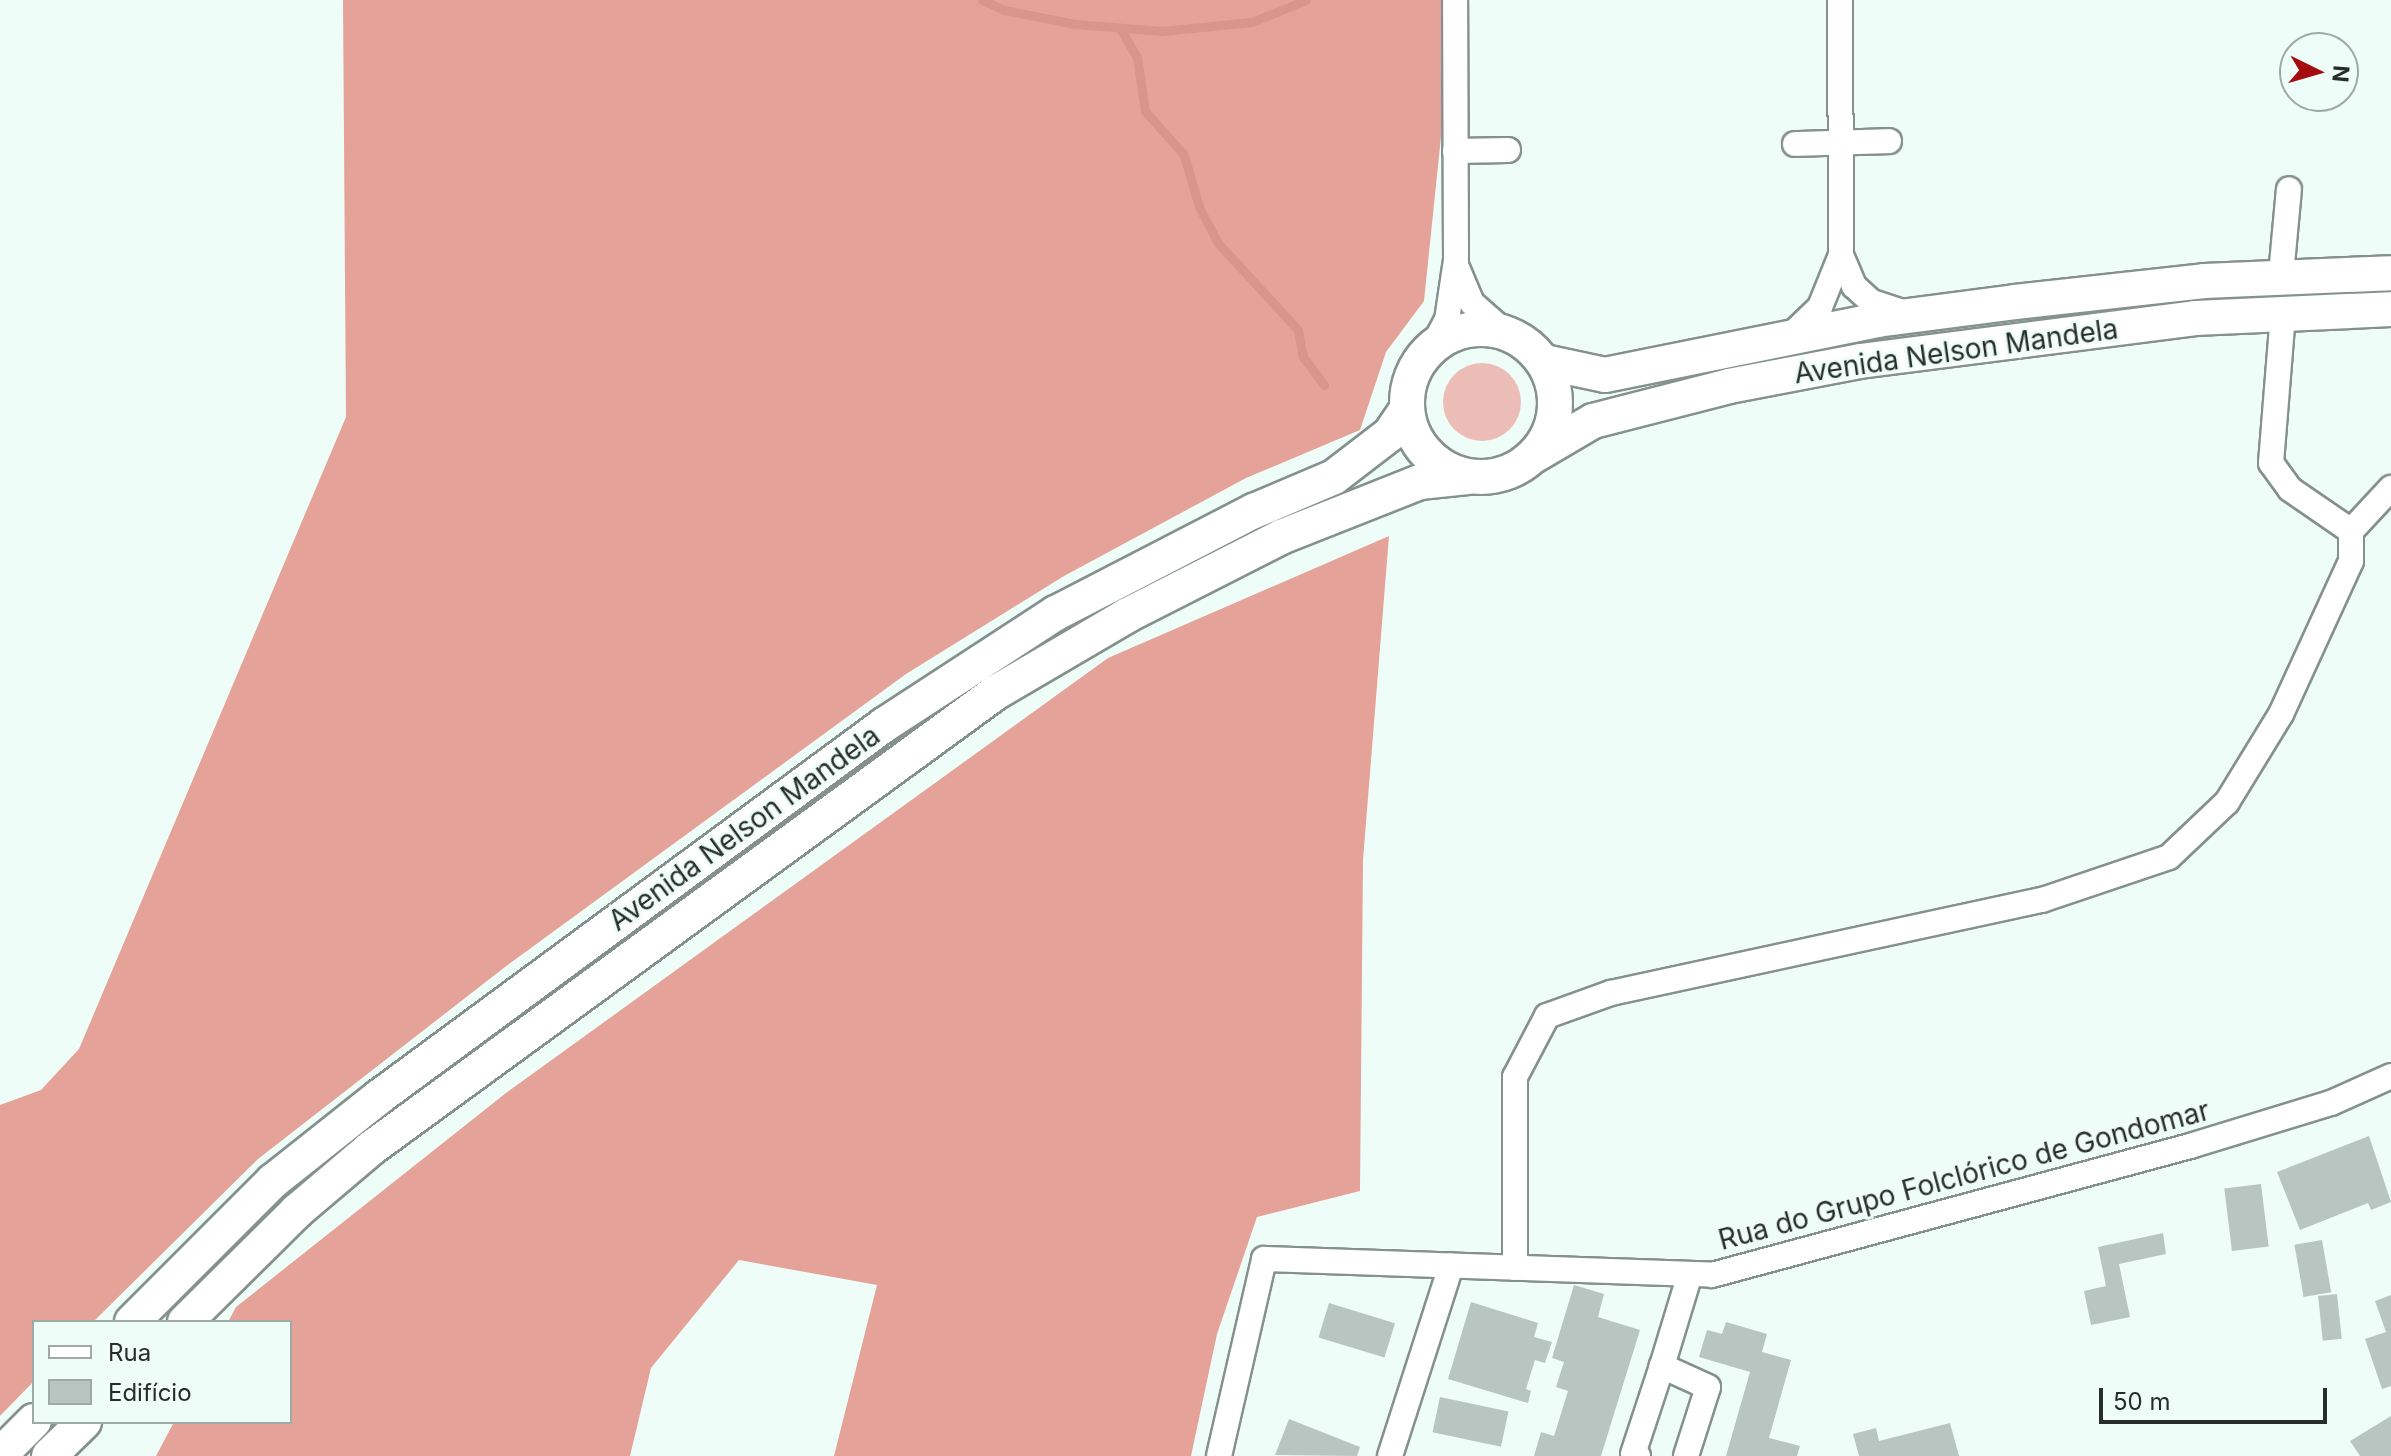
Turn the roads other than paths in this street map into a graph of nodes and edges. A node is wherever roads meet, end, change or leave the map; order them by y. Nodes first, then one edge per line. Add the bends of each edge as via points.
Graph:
1 (1455, 0) edge
2 (1840, 0) edge
3 (1889, 141) dead end
4 (1840, 143) junction
5 (1795, 144) dead end
6 (1508, 150) dead end
7 (1455, 151) junction
8 (2289, 189) dead end
9 (1841, 255) junction
10 (1456, 260) junction
11 (2391, 273) edge
12 (2281, 275) junction
13 (2391, 309) edge
14 (2283, 313) junction
15 (1914, 315) junction
16 (1505, 332) junction
17 (1790, 337) junction
18 (1434, 344) junction
19 (1544, 362) junction
20 (1406, 410) junction
21 (1535, 455) junction
22 (1468, 477) junction
23 (2391, 488) edge
24 (2351, 531) junction
25 (2391, 1076) edge
26 (1451, 1266) junction
27 (1515, 1268) junction
28 (1690, 1274) junction
29 (134, 1320) edge
30 (187, 1320) edge
31 (1662, 1366) junction
32 (32, 1423) edge
33 (82, 1424) edge
34 (0, 1455) edge
35 (49, 1456) edge
36 (1219, 1456) edge
37 (1390, 1456) edge
38 (1638, 1456) edge
39 (1686, 1456) edge

1 - 7 street
2 - 4 street
3 - 4 street
4 - 5 street
4 - 9 street
6 - 7 street
7 - 10 street
8 - 12 street
9 - 15 street via 1854,286 1872,302
9 - 17 street via 1820,307
10 - 16 street via 1472,303
10 - 18 street via 1447,320
11 - 12 main road, Avenida Nelson Mandela
12 - 15 main road, Avenida Nelson Mandela
13 - 14 main road, Avenida Nelson Mandela
14 - 21 main road, Avenida Nelson Mandela via 1971,343 1729,386 1593,421
14 - 24 street via 2271,463 2290,489
15 - 17 main road, Avenida Nelson Mandela
16 - 18 main road via 1481,328
16 - 19 main road
17 - 19 main road, Avenida Nelson Mandela via 1605,375
18 - 20 main road via 1408,386
19 - 21 main road via 1554,385 1555,410 1549,434
20 - 22 main road via 1412,434 1426,454
20 - 29 main road, Avenida Nelson Mandela via 1390,434 1334,477 1254,511 1056,613 884,725 273,1181
21 - 22 main road via 1516,470
22 - 30 main road, Avenida Nelson Mandela via 1420,482 1281,537 1126,616 995,693 370,1149 297,1211
23 - 24 street
24 - 27 street via 2351,561 2281,714 2227,802 2169,857 2042,900 1611,993 1547,1016 1515,1077
25 - 28 street, Rua do Grupo Folclórico de Gondomar via 2331,1103 2190,1146 1712,1275
26 - 27 street, Rua do Grupo Folclórico de Gondomar
26 - 36 street, Rua do Grupo Folclórico de Gondomar via 1264,1259
26 - 37 street
27 - 28 street, Rua do Grupo Folclórico de Gondomar
28 - 31 street
31 - 38 street via 1633,1454
31 - 39 street via 1708,1387
32 - 34 main road
33 - 35 main road

